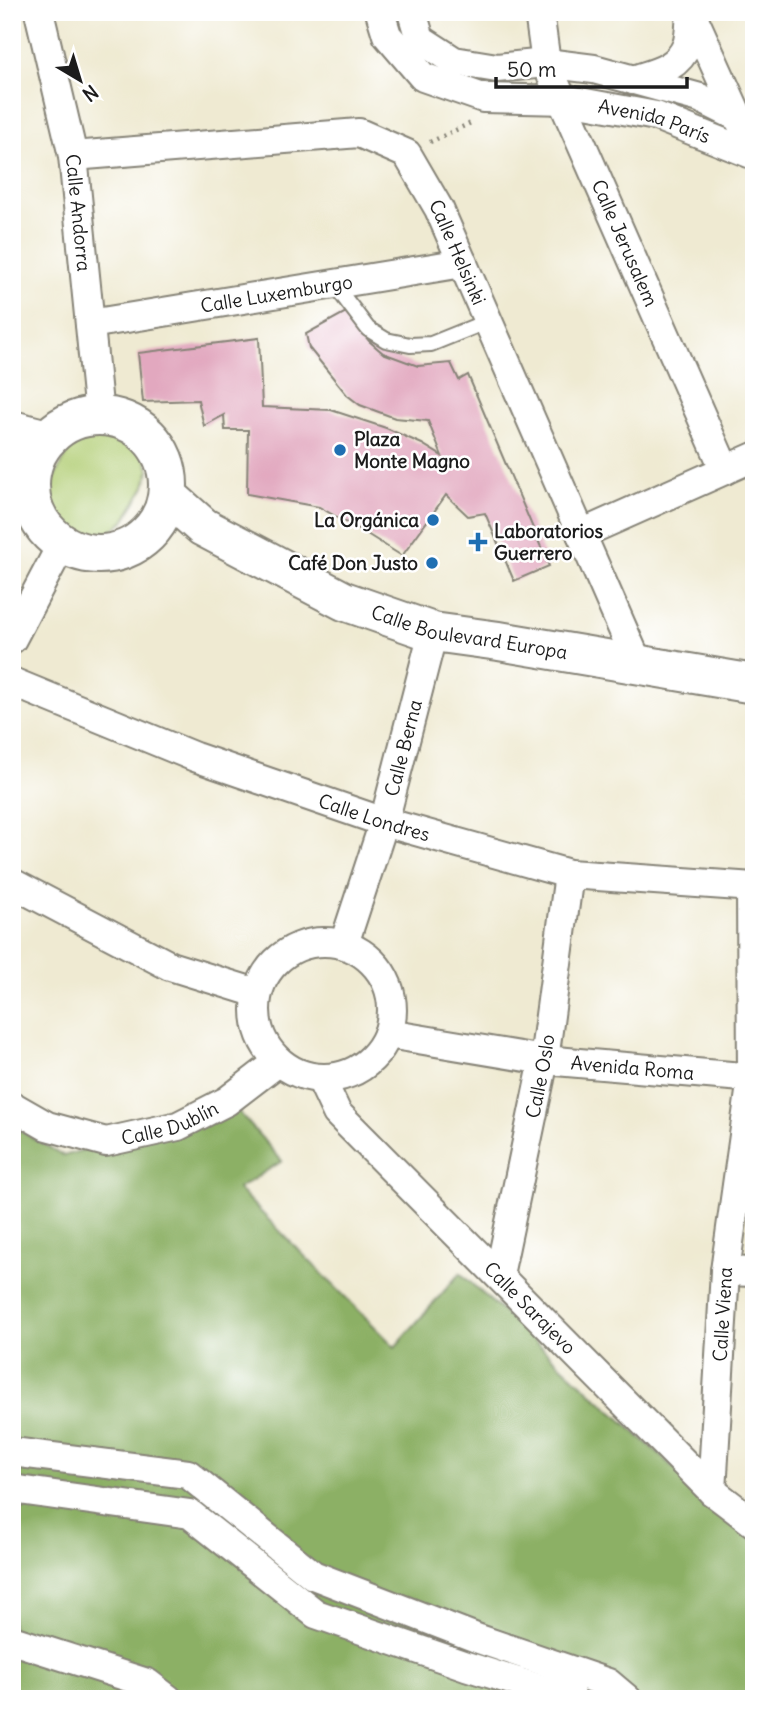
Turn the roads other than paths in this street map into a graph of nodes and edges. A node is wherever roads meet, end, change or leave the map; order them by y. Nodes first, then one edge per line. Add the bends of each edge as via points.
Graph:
1 (39, 12) edge
2 (380, 12) edge
3 (412, 12) edge
4 (539, 12) edge
5 (691, 12) edge
6 (546, 63) junction
7 (633, 80) junction
8 (562, 100) junction
9 (746, 121) edge
10 (754, 153) edge
11 (73, 156) junction
12 (463, 263) junction
13 (334, 284) junction
14 (488, 321) junction
15 (90, 324) junction
16 (99, 415) junction
17 (26, 443) edge
18 (754, 457) edge
19 (725, 470) junction
20 (161, 511) junction
21 (581, 534) junction
22 (62, 544) junction
23 (433, 632) junction
24 (12, 639) edge
25 (638, 664) junction
26 (12, 682) edge
27 (754, 684) edge
28 (384, 822) junction
29 (569, 874) junction
30 (12, 883) edge
31 (753, 887) edge
32 (344, 944) junction
33 (257, 993) junction
34 (388, 1034) junction
35 (544, 1060) junction
36 (278, 1062) junction
37 (753, 1078) edge
38 (321, 1079) junction
39 (12, 1106) edge
40 (725, 1271) junction
41 (754, 1272) edge
42 (499, 1275) junction
43 (12, 1452) edge
44 (12, 1489) edge
45 (712, 1491) junction
46 (754, 1523) edge
47 (12, 1640) edge
48 (504, 1648) junction
49 (495, 1675) junction
50 (168, 1699) edge
51 (573, 1699) edge
52 (627, 1699) edge

1 - 11 street, Calle Andorra
2 - 8 street, Avenida París via 387,35 423,77 483,98
3 - 6 street, Avenida París via 420,38 454,61 497,68
4 - 6 street, Calle Jerusalem
5 - 7 street via 680,59 663,71
5 - 9 street
6 - 7 street, Avenida París
6 - 8 street, Calle Jerusalem
7 - 9 street, Avenida París via 700,98
8 - 10 street, Avenida París via 656,116
8 - 19 street, Calle Jerusalem
9 - 10 street
11 - 12 street, Calle Helsinki via 359,133 407,154
11 - 15 street, Calle Andorra
12 - 13 street, Calle Luxemburgo
12 - 14 street, Calle Helsinki
13 - 14 lane via 369,329 386,340 431,344
13 - 15 street, Calle Luxemburgo
14 - 21 street, Calle Helsinki
15 - 16 street, Calle Andorra
16 - 17 main road via 78,419
16 - 20 main road via 137,426 163,456 168,476
17 - 22 main road via 33,509 44,529
18 - 19 street
19 - 21 street
20 - 22 main road via 140,541 122,551 101,555
20 - 23 main road, Calle Boulevard Europa via 203,527 344,601
21 - 25 street, Calle Helsinki
22 - 24 street
23 - 25 main road, Calle Boulevard Europa
23 - 28 street, Calle Berna
25 - 27 main road, Calle Boulevard Europa
26 - 28 street, Calle Londres via 195,757
28 - 29 street, Calle Londres
28 - 32 street, Calle Berna
29 - 31 street, Calle Londres
29 - 35 street, Calle Oslo
30 - 33 street via 170,966
31 - 37 street, Calle Viena
32 - 33 street via 322,941 281,956 266,972
32 - 34 street via 364,954 380,970 392,1012
33 - 36 street via 258,1030
34 - 35 street, Avenida Roma
34 - 38 street via 377,1053 361,1067
35 - 37 street, Avenida Roma
35 - 42 street, Calle Oslo
36 - 38 street via 298,1074
36 - 39 street, Calle Dublín via 228,1101 178,1126 106,1142 47,1126
37 - 40 street, Calle Viena
38 - 42 street, Calle Sarajevo via 337,1113
40 - 41 street
40 - 45 street, Calle Viena
42 - 45 street, Calle Sarajevo
43 - 48 street via 188,1474 313,1575
44 - 49 street via 190,1514 316,1614
45 - 46 street, Calle Sarajevo
47 - 50 street via 147,1683
48 - 49 street
48 - 52 street via 608,1683
49 - 51 street

